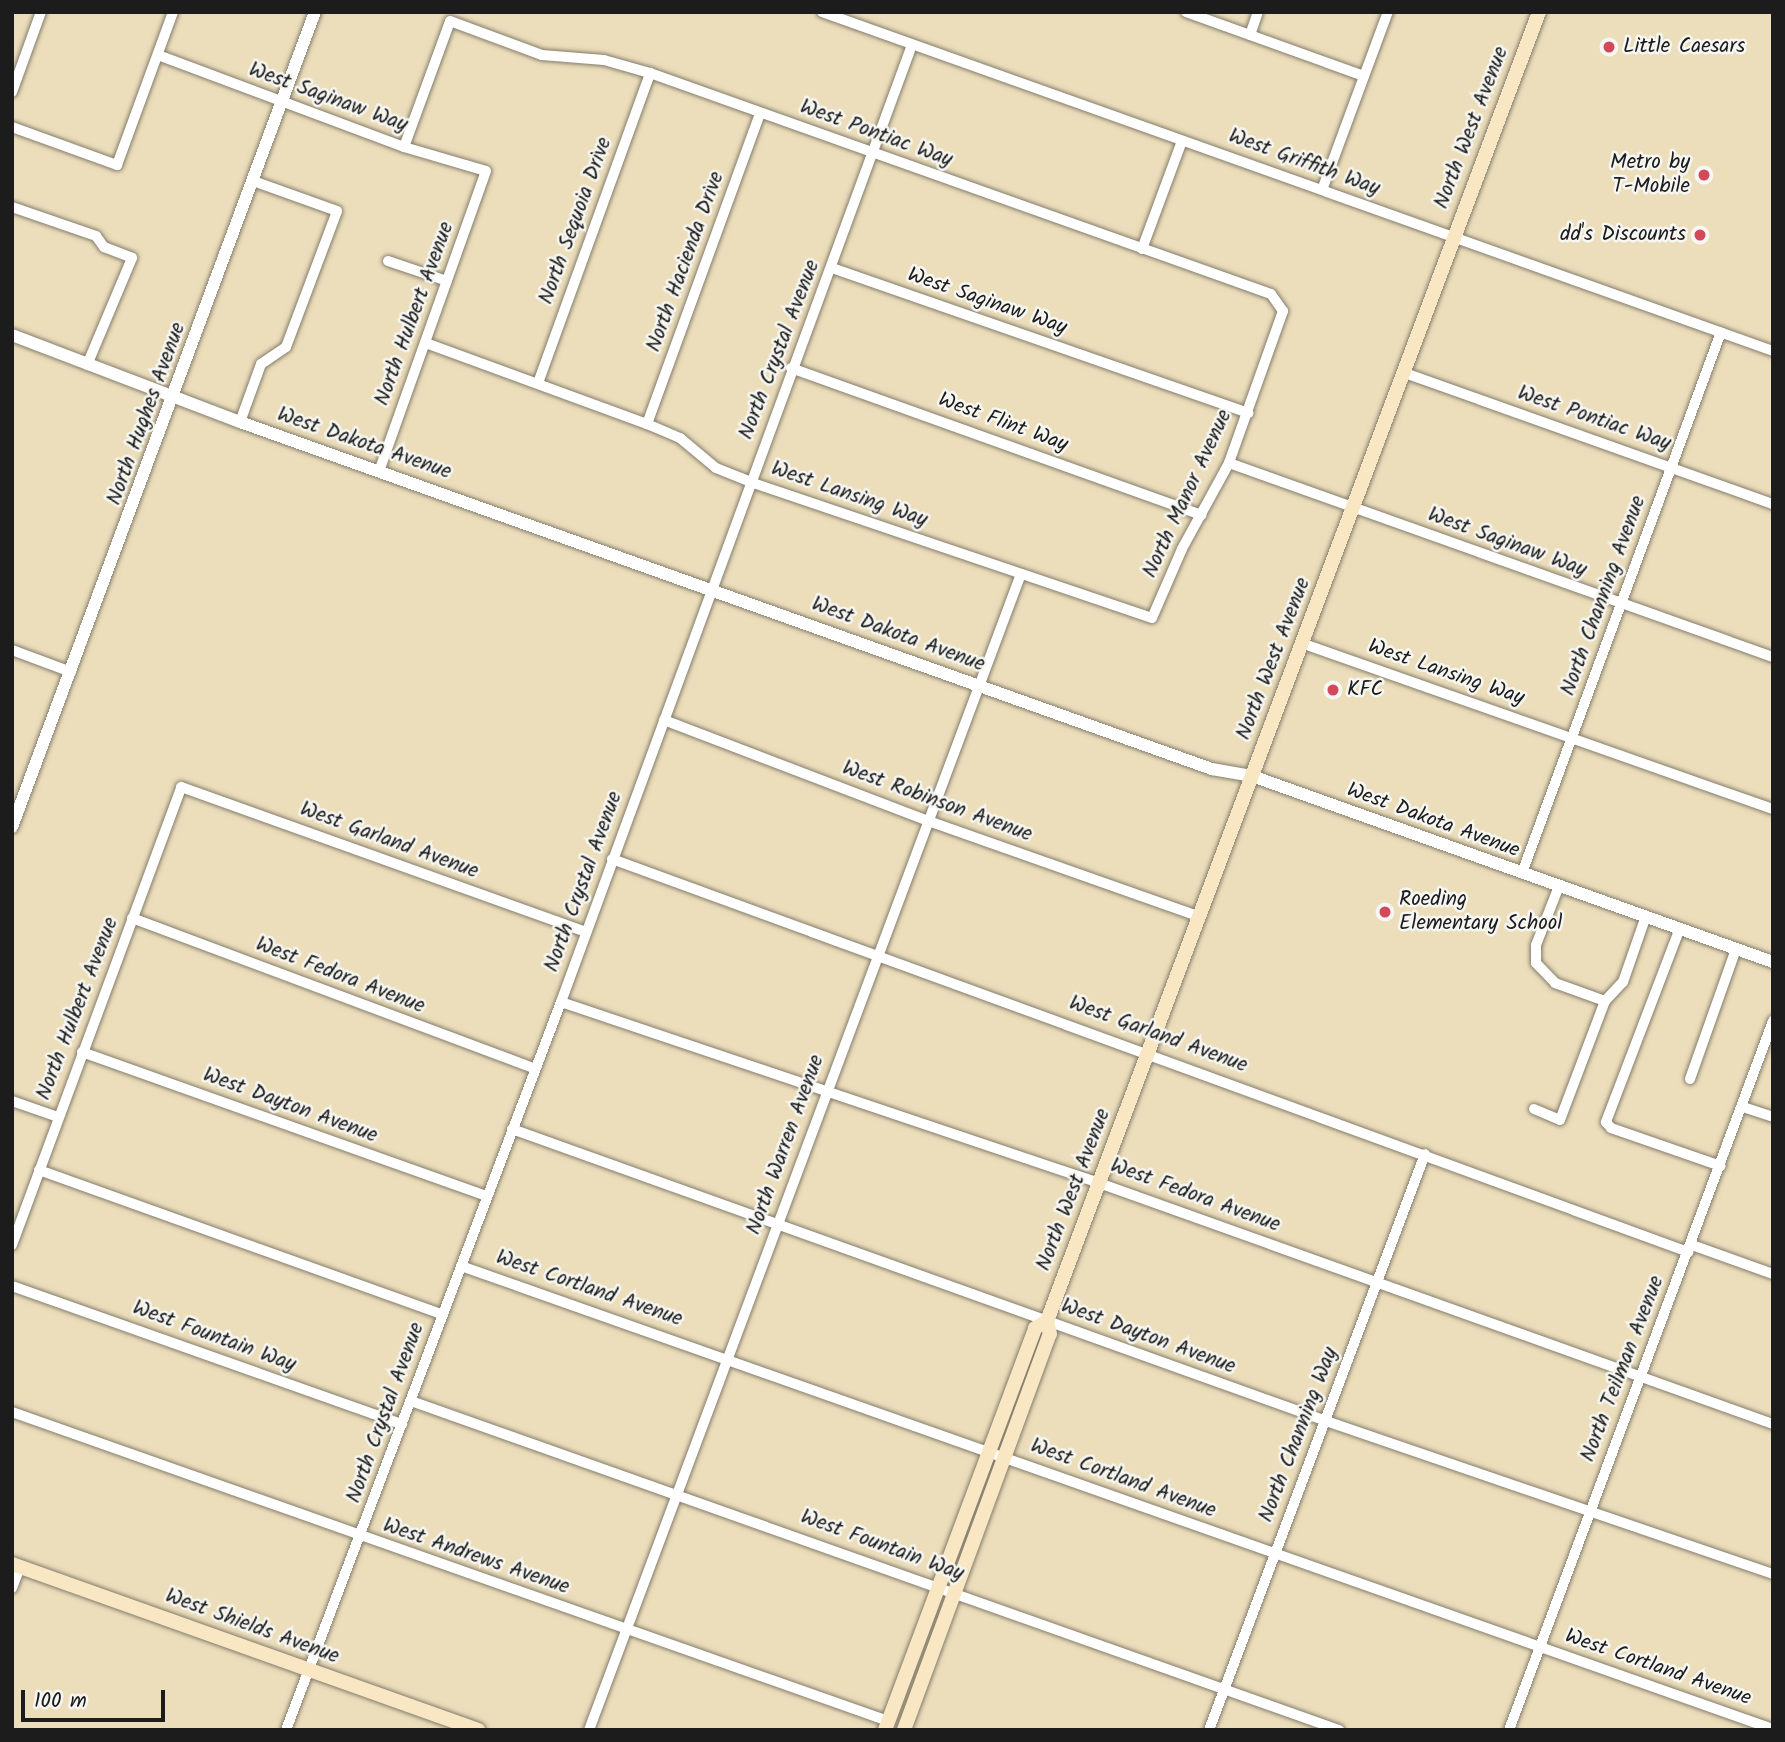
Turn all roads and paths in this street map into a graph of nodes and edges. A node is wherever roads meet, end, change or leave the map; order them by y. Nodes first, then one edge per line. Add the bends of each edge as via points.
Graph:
1 (41, 12) edge
2 (173, 12) edge
3 (315, 12) edge
4 (822, 12) edge
5 (860, 12) edge
6 (1186, 12) edge
7 (1258, 12) edge
8 (1388, 12) edge
9 (1539, 12) edge
10 (855, 24) junction
11 (1250, 35) junction
12 (912, 45) junction
13 (158, 55) junction
14 (650, 73) junction
15 (1364, 76) junction
16 (12, 92) edge
17 (282, 101) junction
18 (760, 113) junction
19 (12, 127) edge
20 (1182, 141) junction
21 (404, 147) junction
22 (872, 153) junction
23 (485, 172) joint
24 (254, 181) junction
25 (1322, 190) junction
26 (12, 207) edge
27 (1453, 237) junction
28 (1142, 249) junction
29 (388, 261) dead end
30 (832, 268) junction
31 (447, 281) junction
32 (1282, 306) joint
33 (1721, 332) junction
34 (12, 335) edge
35 (426, 343) junction
36 (1773, 351) edge
37 (87, 365) junction
38 (791, 369) junction
39 (1402, 372) junction
40 (538, 383) junction
41 (173, 396) junction
42 (1248, 414) junction
43 (240, 422) junction
44 (647, 424) junction
45 (1229, 463) junction
46 (1672, 467) junction
47 (380, 469) junction
48 (751, 482) junction
49 (1773, 504) edge
50 (1352, 507) junction
51 (1201, 515) junction
52 (1021, 574) junction
53 (713, 588) junction
54 (1623, 606) junction
55 (1152, 618) joint
56 (1304, 643) junction
57 (12, 650) edge
58 (1773, 657) edge
59 (71, 672) junction
60 (982, 685) junction
61 (664, 720) junction
62 (1572, 737) junction
63 (1252, 776) junction
64 (181, 787) joint
65 (1773, 809) edge
66 (931, 822) junction
67 (12, 827) edge
68 (612, 859) junction
69 (1522, 873) junction
70 (1559, 886) junction
71 (1198, 916) junction
72 (1646, 916) junction
73 (132, 918) junction
74 (1680, 928) junction
75 (585, 932) junction
76 (1736, 949) junction
77 (877, 954) junction
78 (1773, 962) edge
79 (1605, 1001) junction
80 (561, 1002) junction
81 (1773, 1021) edge
82 (1148, 1051) junction
83 (82, 1052) junction
84 (535, 1069) junction
85 (1689, 1079) dead end
86 (826, 1090) junction
87 (12, 1101) edge
88 (1743, 1107) junction
89 (1534, 1110) dead end
90 (58, 1117) junction
91 (1773, 1117) edge
92 (512, 1129) junction
93 (1425, 1154) junction
94 (1721, 1166) junction
95 (39, 1170) junction
96 (1099, 1183) junction
97 (486, 1196) junction
98 (778, 1222) junction
99 (12, 1245) edge
100 (1690, 1249) junction
101 (461, 1266) junction
102 (1773, 1274) edge
103 (1378, 1282) junction
104 (12, 1286) edge
105 (443, 1315) junction
106 (1046, 1321) junction
107 (727, 1357) junction
108 (1640, 1375) junction
109 (411, 1401) junction
110 (12, 1412) edge
111 (1326, 1421) junction
112 (402, 1424) junction
113 (1773, 1424) edge
114 (990, 1452) junction
115 (1005, 1457) junction
116 (675, 1493) junction
117 (1591, 1510) junction
118 (360, 1536) junction
119 (1274, 1553) junction
120 (16, 1566) edge
121 (1773, 1574) edge
122 (939, 1587) junction
123 (12, 1588) edge
124 (957, 1593) junction
125 (627, 1631) junction
126 (1539, 1646) junction
127 (308, 1669) junction
128 (1224, 1689) junction
129 (887, 1726) edge
130 (908, 1729) edge
131 (1773, 1729) edge
132 (286, 1730) edge
133 (478, 1730) edge
134 (589, 1730) edge
135 (1209, 1730) edge
136 (1339, 1730) edge
137 (1508, 1730) edge

1 - 16 street
2 - 13 street
3 - 17 street, North Hughes Avenue
4 - 10 street, West Griffith Way
5 - 10 street
6 - 11 street
7 - 11 street
8 - 15 street
9 - 27 main road, North West Avenue
10 - 12 street, West Griffith Way
11 - 15 street
12 - 20 street, West Griffith Way
12 - 22 street, North Crystal Avenue
13 - 17 street, West Saginaw Way
13 - 19 street via 117,165
14 - 18 street, West Pontiac Way
14 - 21 street, West Pontiac Way via 604,60 542,55 450,20
14 - 40 street, North Sequoia Drive
15 - 25 street
17 - 21 street, West Saginaw Way
17 - 24 street, North Hughes Avenue
18 - 22 street, West Pontiac Way
18 - 44 street, North Hacienda Drive
20 - 25 street, West Griffith Way
20 - 28 street
21 - 23 street, West Saginaw Way
22 - 28 street, West Pontiac Way
22 - 30 street, North Crystal Avenue
23 - 31 street, North Hulbert Avenue
24 - 41 street, North Hughes Avenue
24 - 43 street via 337,211 286,347 261,364
25 - 27 street, West Griffith Way
26 - 37 street via 96,236 104,247 132,258
27 - 33 street, West Griffith Way
27 - 39 main road, North West Avenue
28 - 32 street, West Pontiac Way via 1270,294
29 - 31 street
30 - 38 street, North Crystal Avenue
30 - 42 street, West Saginaw Way
31 - 35 street, North Hulbert Avenue
32 - 42 street, North Manor Avenue
33 - 36 street, West Griffith Way
33 - 46 street, North Channing Avenue
34 - 37 street, West Dakota Avenue
35 - 40 street, West Lansing Way
35 - 47 street, North Hulbert Avenue
37 - 41 street, West Dakota Avenue
38 - 48 street, North Crystal Avenue
38 - 51 street, West Flint Way
39 - 46 street, West Pontiac Way
39 - 50 main road, North West Avenue
40 - 44 street, West Lansing Way
41 - 43 street, West Dakota Avenue
41 - 59 street, North Hughes Avenue
42 - 45 street, North Manor Avenue
43 - 47 street, West Dakota Avenue
44 - 48 street, West Lansing Way via 680,438 716,468
45 - 50 street, West Saginaw Way
45 - 51 street, North Manor Avenue
46 - 49 street, West Pontiac Way
46 - 54 street, North Channing Avenue
47 - 53 street, West Dakota Avenue
48 - 52 street, West Lansing Way
48 - 53 street, North Crystal Avenue
50 - 54 street, West Saginaw Way
50 - 56 main road, North West Avenue
51 - 55 street, North Manor Avenue
52 - 55 street, West Lansing Way
52 - 60 street, North Warren Avenue
53 - 60 street, West Dakota Avenue
53 - 61 street, North Crystal Avenue
54 - 58 street, West Saginaw Way
54 - 62 street, North Channing Avenue
56 - 62 street, West Lansing Way
56 - 63 main road, North West Avenue
57 - 59 street
59 - 67 street, North Hughes Avenue
60 - 63 street, West Dakota Avenue via 1212,769
60 - 66 street, North Warren Avenue
61 - 66 street, West Robinson Avenue
61 - 68 street, North Crystal Avenue
62 - 65 street, West Lansing Way
62 - 69 street, North Channing Avenue
63 - 69 street, West Dakota Avenue
63 - 71 main road, North West Avenue
64 - 73 street, North Hulbert Avenue
64 - 75 street, West Garland Avenue
66 - 71 street, West Robinson Avenue
66 - 77 street, North Warren Avenue
68 - 75 street, North Crystal Avenue
68 - 77 street, West Garland Avenue
69 - 70 street, West Dakota Avenue
70 - 72 street, West Dakota Avenue
70 - 79 street via 1536,945 1536,963 1555,983
71 - 82 main road, North West Avenue
72 - 74 street, West Dakota Avenue
72 - 79 street via 1623,982
73 - 83 street, North Hulbert Avenue
73 - 84 street, West Fedora Avenue
74 - 76 street, West Dakota Avenue
74 - 94 street via 1606,1122 1611,1128
75 - 80 street, North Crystal Avenue
76 - 78 street, West Dakota Avenue
76 - 85 street
77 - 82 street, West Garland Avenue
77 - 86 street, North Warren Avenue
79 - 89 street via 1560,1120
80 - 84 street, North Crystal Avenue
80 - 86 street, West Fedora Avenue
81 - 88 street, North Teilman Avenue
82 - 93 street, West Garland Avenue
82 - 96 main road, North West Avenue
83 - 90 street, North Hulbert Avenue
83 - 97 street, West Dayton Avenue
84 - 92 street, North Crystal Avenue
86 - 96 street, West Fedora Avenue
86 - 98 street, North Warren Avenue
87 - 90 street
88 - 91 street
88 - 94 street, North Teilman Avenue
90 - 95 street, North Hulbert Avenue
92 - 97 street, North Crystal Avenue
92 - 98 street, West Dayton Avenue
93 - 100 street, West Garland Avenue
93 - 103 street, North Channing Way
94 - 100 street, North Teilman Avenue
95 - 99 street, North Hulbert Avenue
95 - 105 street
96 - 103 street, West Fedora Avenue
96 - 106 main road, North West Avenue
97 - 101 street, North Crystal Avenue
98 - 106 street, West Dayton Avenue
98 - 107 street, North Warren Avenue
100 - 102 street, West Garland Avenue
100 - 108 street, North Teilman Avenue
101 - 105 street, North Crystal Avenue
101 - 107 street, West Cortland Avenue
103 - 108 street, West Fedora Avenue
103 - 111 street, North Channing Way
104 - 112 street, West Fountain Way
105 - 109 street, North Crystal Avenue
106 - 111 street, West Dayton Avenue
106 - 114 main road, North West Avenue via 1035,1328
106 - 115 main road, North West Avenue via 1050,1334
107 - 114 street, West Cortland Avenue
107 - 116 street, North Warren Avenue
108 - 113 street, West Fedora Avenue
108 - 117 street, North Teilman Avenue
109 - 112 street, North Crystal Avenue
109 - 116 street, West Fountain Way
110 - 118 street, West Andrews Avenue
111 - 117 street, West Dayton Avenue
111 - 119 street, North Channing Way
112 - 118 street, North Crystal Avenue
114 - 115 street, West Cortland Avenue
114 - 122 main road, North West Avenue
115 - 119 street, West Cortland Avenue
115 - 124 main road, North West Avenue
116 - 122 street, West Fountain Way
116 - 125 street, North Warren Avenue
117 - 121 street, West Dayton Avenue
117 - 126 street, North Teilman Avenue
118 - 125 street, West Andrews Avenue
118 - 127 street, North Crystal Avenue
119 - 126 street, West Cortland Avenue
119 - 128 street, North Channing Way
120 - 123 street
120 - 127 main road, West Shields Avenue
122 - 124 street, West Fountain Way
122 - 129 main road, North West Avenue
124 - 128 street, West Fountain Way
124 - 130 main road, North West Avenue
125 - 129 street, West Andrews Avenue
125 - 134 street, North Warren Avenue
126 - 131 street, West Cortland Avenue
126 - 137 street, North Teilman Avenue
127 - 132 street, North Crystal Avenue
127 - 133 main road, West Shields Avenue
128 - 135 street, North Channing Way
128 - 136 street, West Fountain Way

